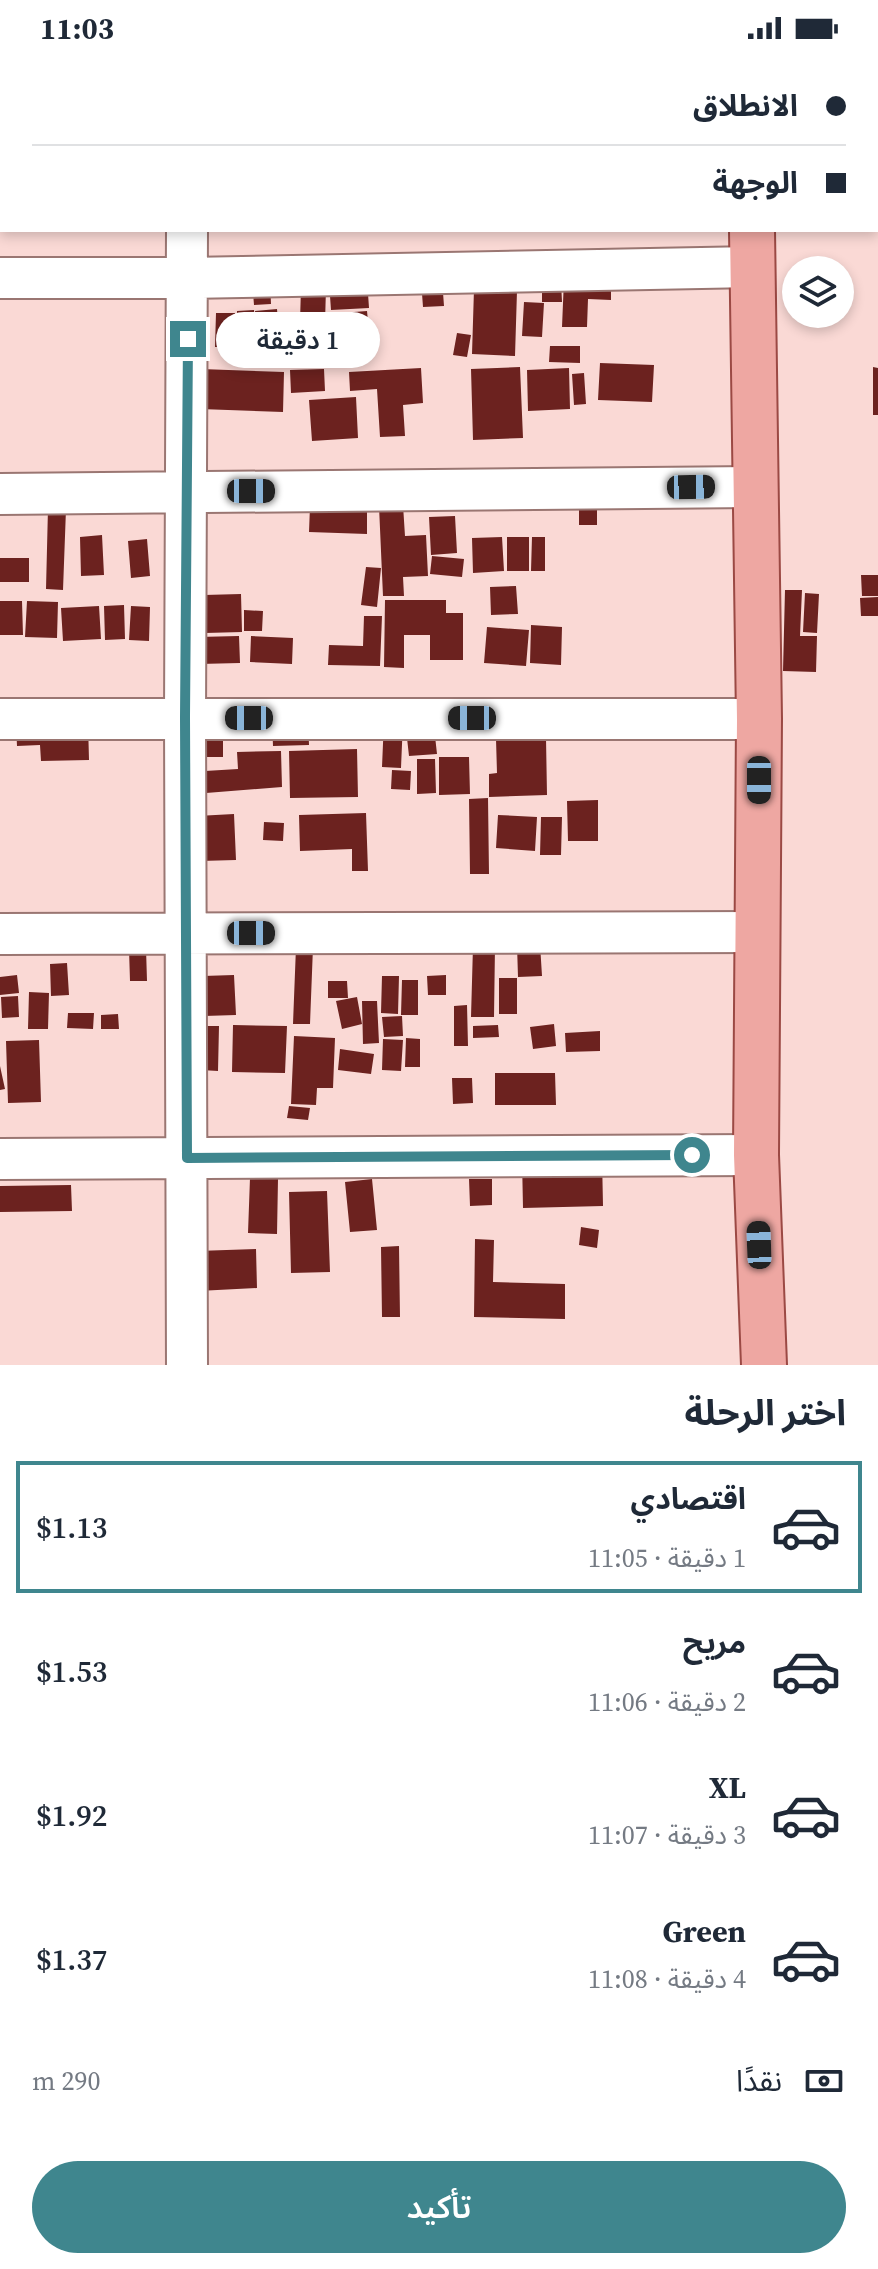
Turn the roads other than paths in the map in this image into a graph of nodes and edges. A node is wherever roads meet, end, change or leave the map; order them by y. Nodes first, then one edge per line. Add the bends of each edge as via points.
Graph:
1 (187, 232) edge
2 (752, 249) edge
3 (0, 278) edge
4 (188, 278) junction
5 (754, 487) junction
6 (188, 492) junction
7 (0, 494) edge
8 (185, 717) junction
9 (0, 719) edge
10 (759, 719) junction
11 (759, 932) junction
12 (187, 933) junction
13 (0, 934) edge
14 (756, 1155) junction
15 (187, 1158) junction
16 (0, 1159) edge
17 (187, 1365) edge
18 (764, 1365) edge

1 - 4 street
2 - 4 street
2 - 5 main road
3 - 4 street
4 - 6 street
5 - 6 street
5 - 10 main road
6 - 7 street
6 - 8 street
8 - 9 street
8 - 10 street
8 - 12 street
10 - 11 main road
11 - 12 street
11 - 14 main road
12 - 13 street
12 - 15 street
14 - 15 street
14 - 18 main road
15 - 16 street
15 - 17 street

